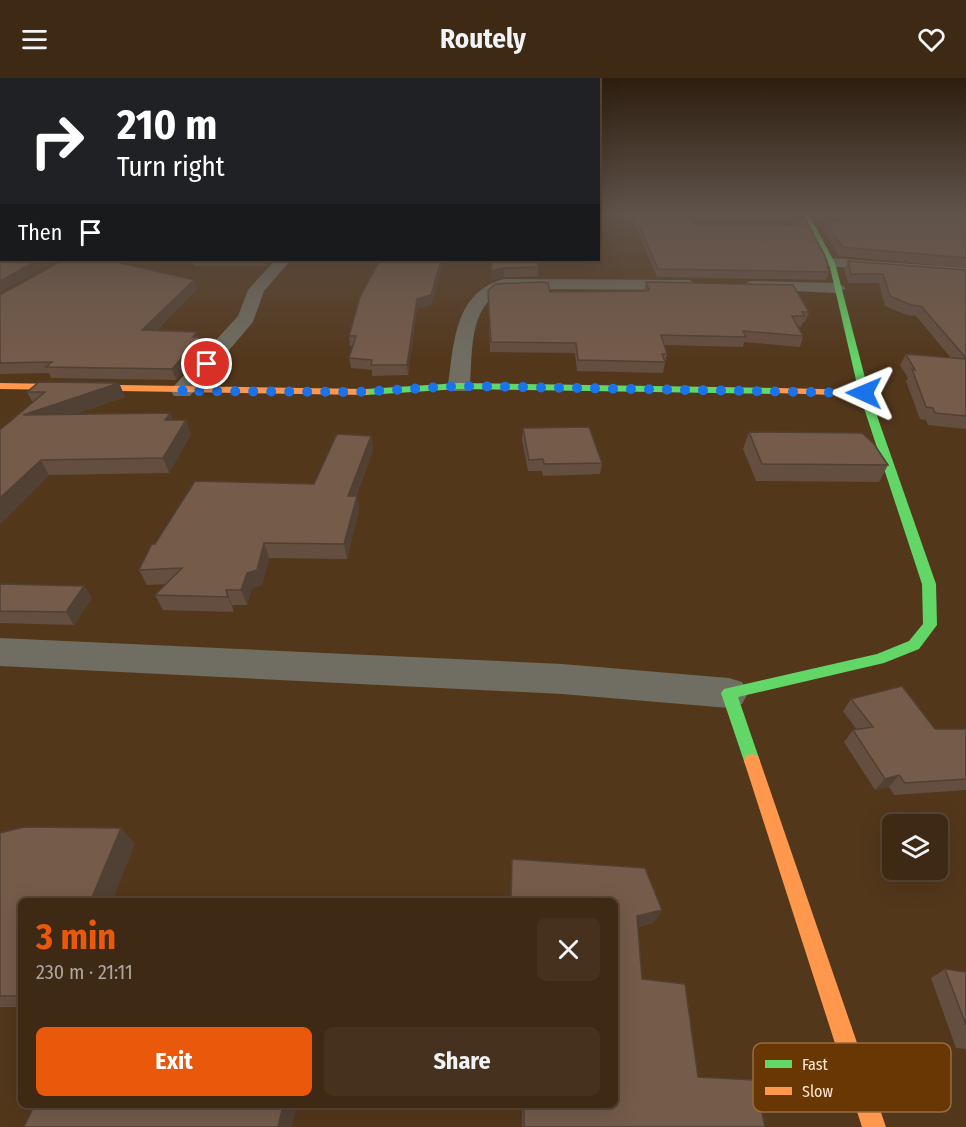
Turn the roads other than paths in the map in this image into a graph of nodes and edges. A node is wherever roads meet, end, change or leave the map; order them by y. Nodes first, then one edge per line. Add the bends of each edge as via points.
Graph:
1 (281, 262) edge
2 (832, 263) joint
3 (966, 273) edge
4 (710, 285) edge
5 (733, 286) edge
6 (838, 288) junction
7 (0, 386) edge
8 (459, 386) junction
9 (182, 391) junction
10 (864, 393) junction
11 (0, 652) edge
12 (729, 693) junction
13 (846, 1043) edge
14 (869, 1112) edge
15 (874, 1127) edge

1 - 9 street via 256,290 247,318
2 - 3 street
2 - 6 street
4 - 8 street via 592,277 489,287 470,312
5 - 6 street
6 - 10 street
7 - 9 street
8 - 9 street via 358,392
8 - 10 street
10 - 12 street via 929,585 930,625 914,645 879,659
11 - 12 street via 562,679
12 - 13 street
14 - 15 street

